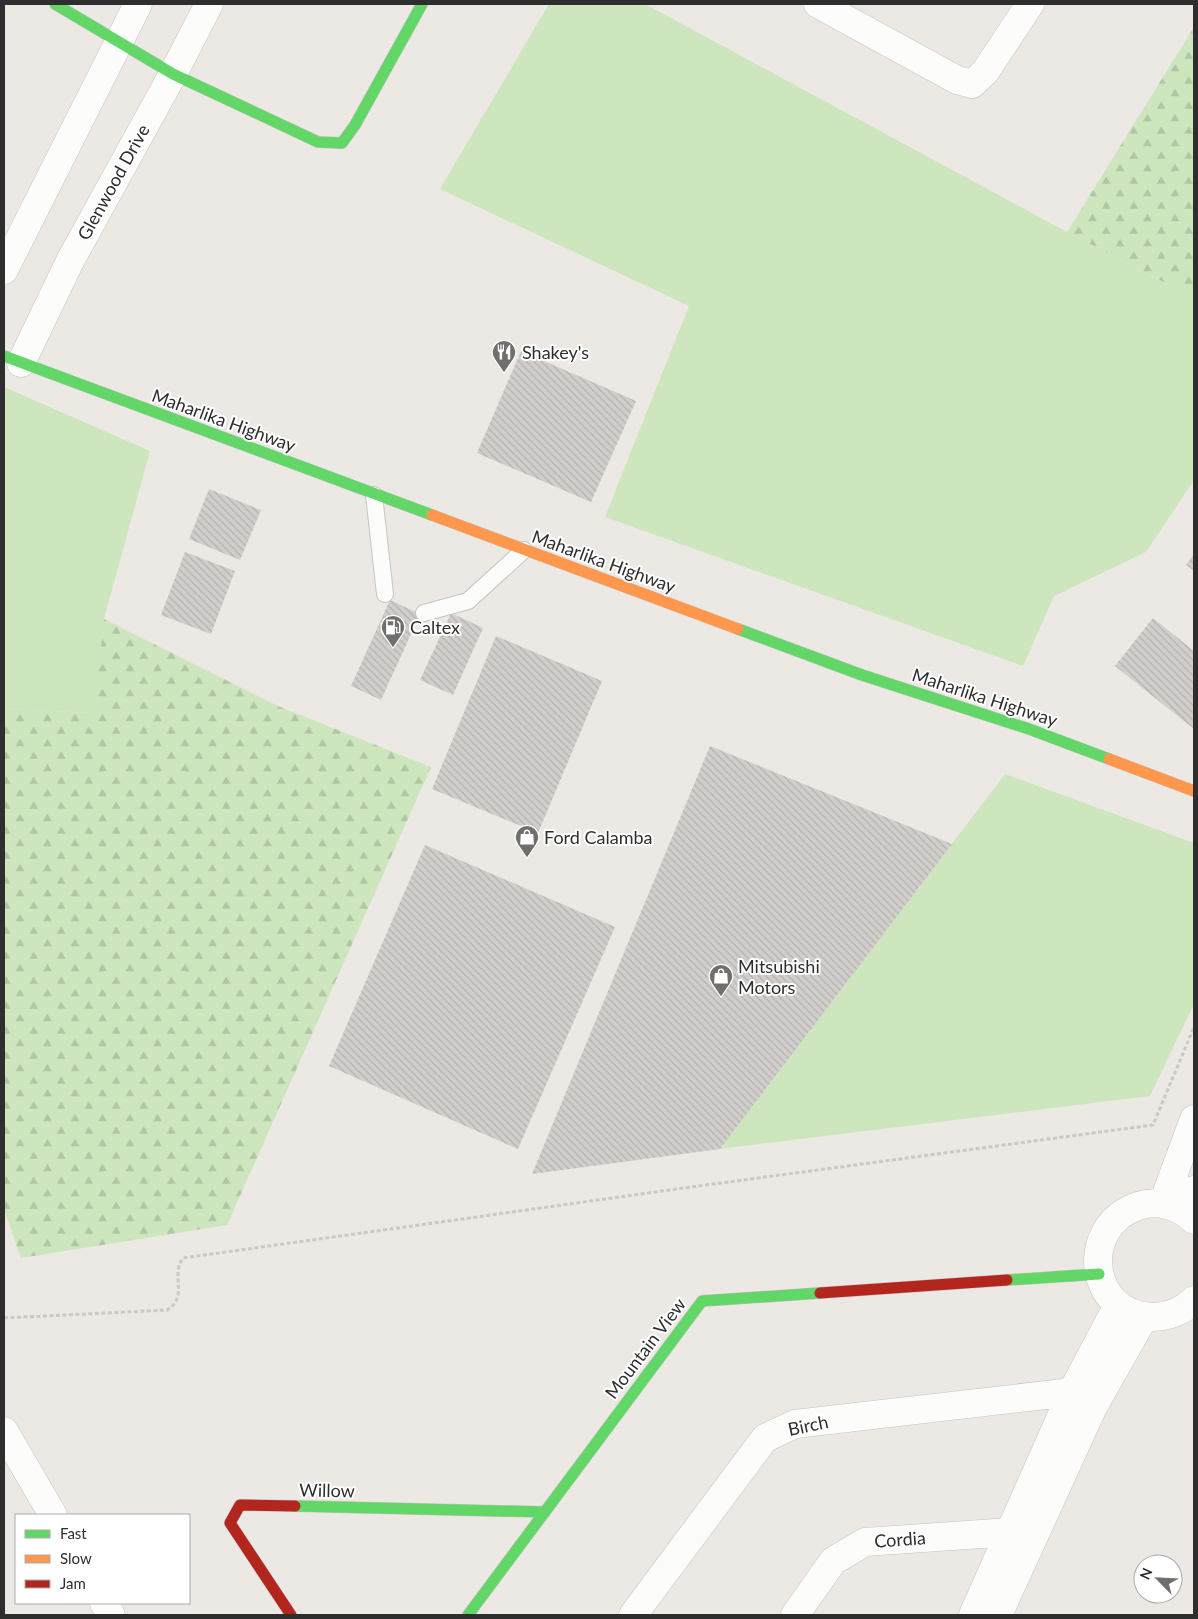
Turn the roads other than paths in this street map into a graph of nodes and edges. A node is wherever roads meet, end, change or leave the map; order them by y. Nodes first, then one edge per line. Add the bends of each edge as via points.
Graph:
1 (55, 4) edge
2 (138, 4) edge
3 (209, 4) edge
4 (422, 4) edge
5 (818, 4) edge
6 (1030, 4) edge
7 (118, 41) junction
8 (173, 74) junction
9 (4, 270) edge
10 (12, 360) edge
11 (374, 495) junction
12 (524, 550) junction
13 (385, 594) dead end
14 (424, 613) dead end
15 (1194, 791) edge
16 (1194, 1119) edge
17 (1184, 1206) edge
18 (1099, 1274) junction
19 (1194, 1300) edge
20 (1118, 1304) junction
21 (1144, 1317) junction
22 (1072, 1392) junction
23 (4, 1431) edge
24 (545, 1512) junction
25 (52, 1514) edge
26 (1010, 1532) junction
27 (105, 1604) edge
28 (111, 1615) edge
29 (291, 1615) edge
30 (468, 1615) edge
31 (633, 1615) edge
32 (794, 1615) edge
33 (973, 1615) edge
34 (998, 1615) edge

1 - 7 main road
2 - 7 street
3 - 8 street, Glenwood Drive
4 - 8 main road via 342,143 318,142
5 - 6 street via 957,80 972,84 985,72
7 - 8 main road
7 - 9 street
8 - 10 street, Glenwood Drive
10 - 11 main road, Maharlika Highway
11 - 12 main road, Maharlika Highway
11 - 13 lane
12 - 14 lane via 468,601
12 - 15 main road, Maharlika Highway via 862,675 1029,729
16 - 17 street
17 - 18 street via 1144,1204 1126,1210 1112,1222 1102,1238 1097,1256
18 - 20 street via 1106,1291
18 - 24 main road, Mountain View via 702,1301
19 - 21 street via 1178,1312 1162,1317
20 - 21 street
20 - 22 street
21 - 34 street via 1094,1407
22 - 26 street
22 - 31 street, Birch via 795,1424 765,1438
23 - 25 street
24 - 29 main road, Willow via 240,1505 230,1522
24 - 30 main road, Mountain View
26 - 32 street, Cordia via 865,1542 833,1561
26 - 33 street
27 - 28 street

